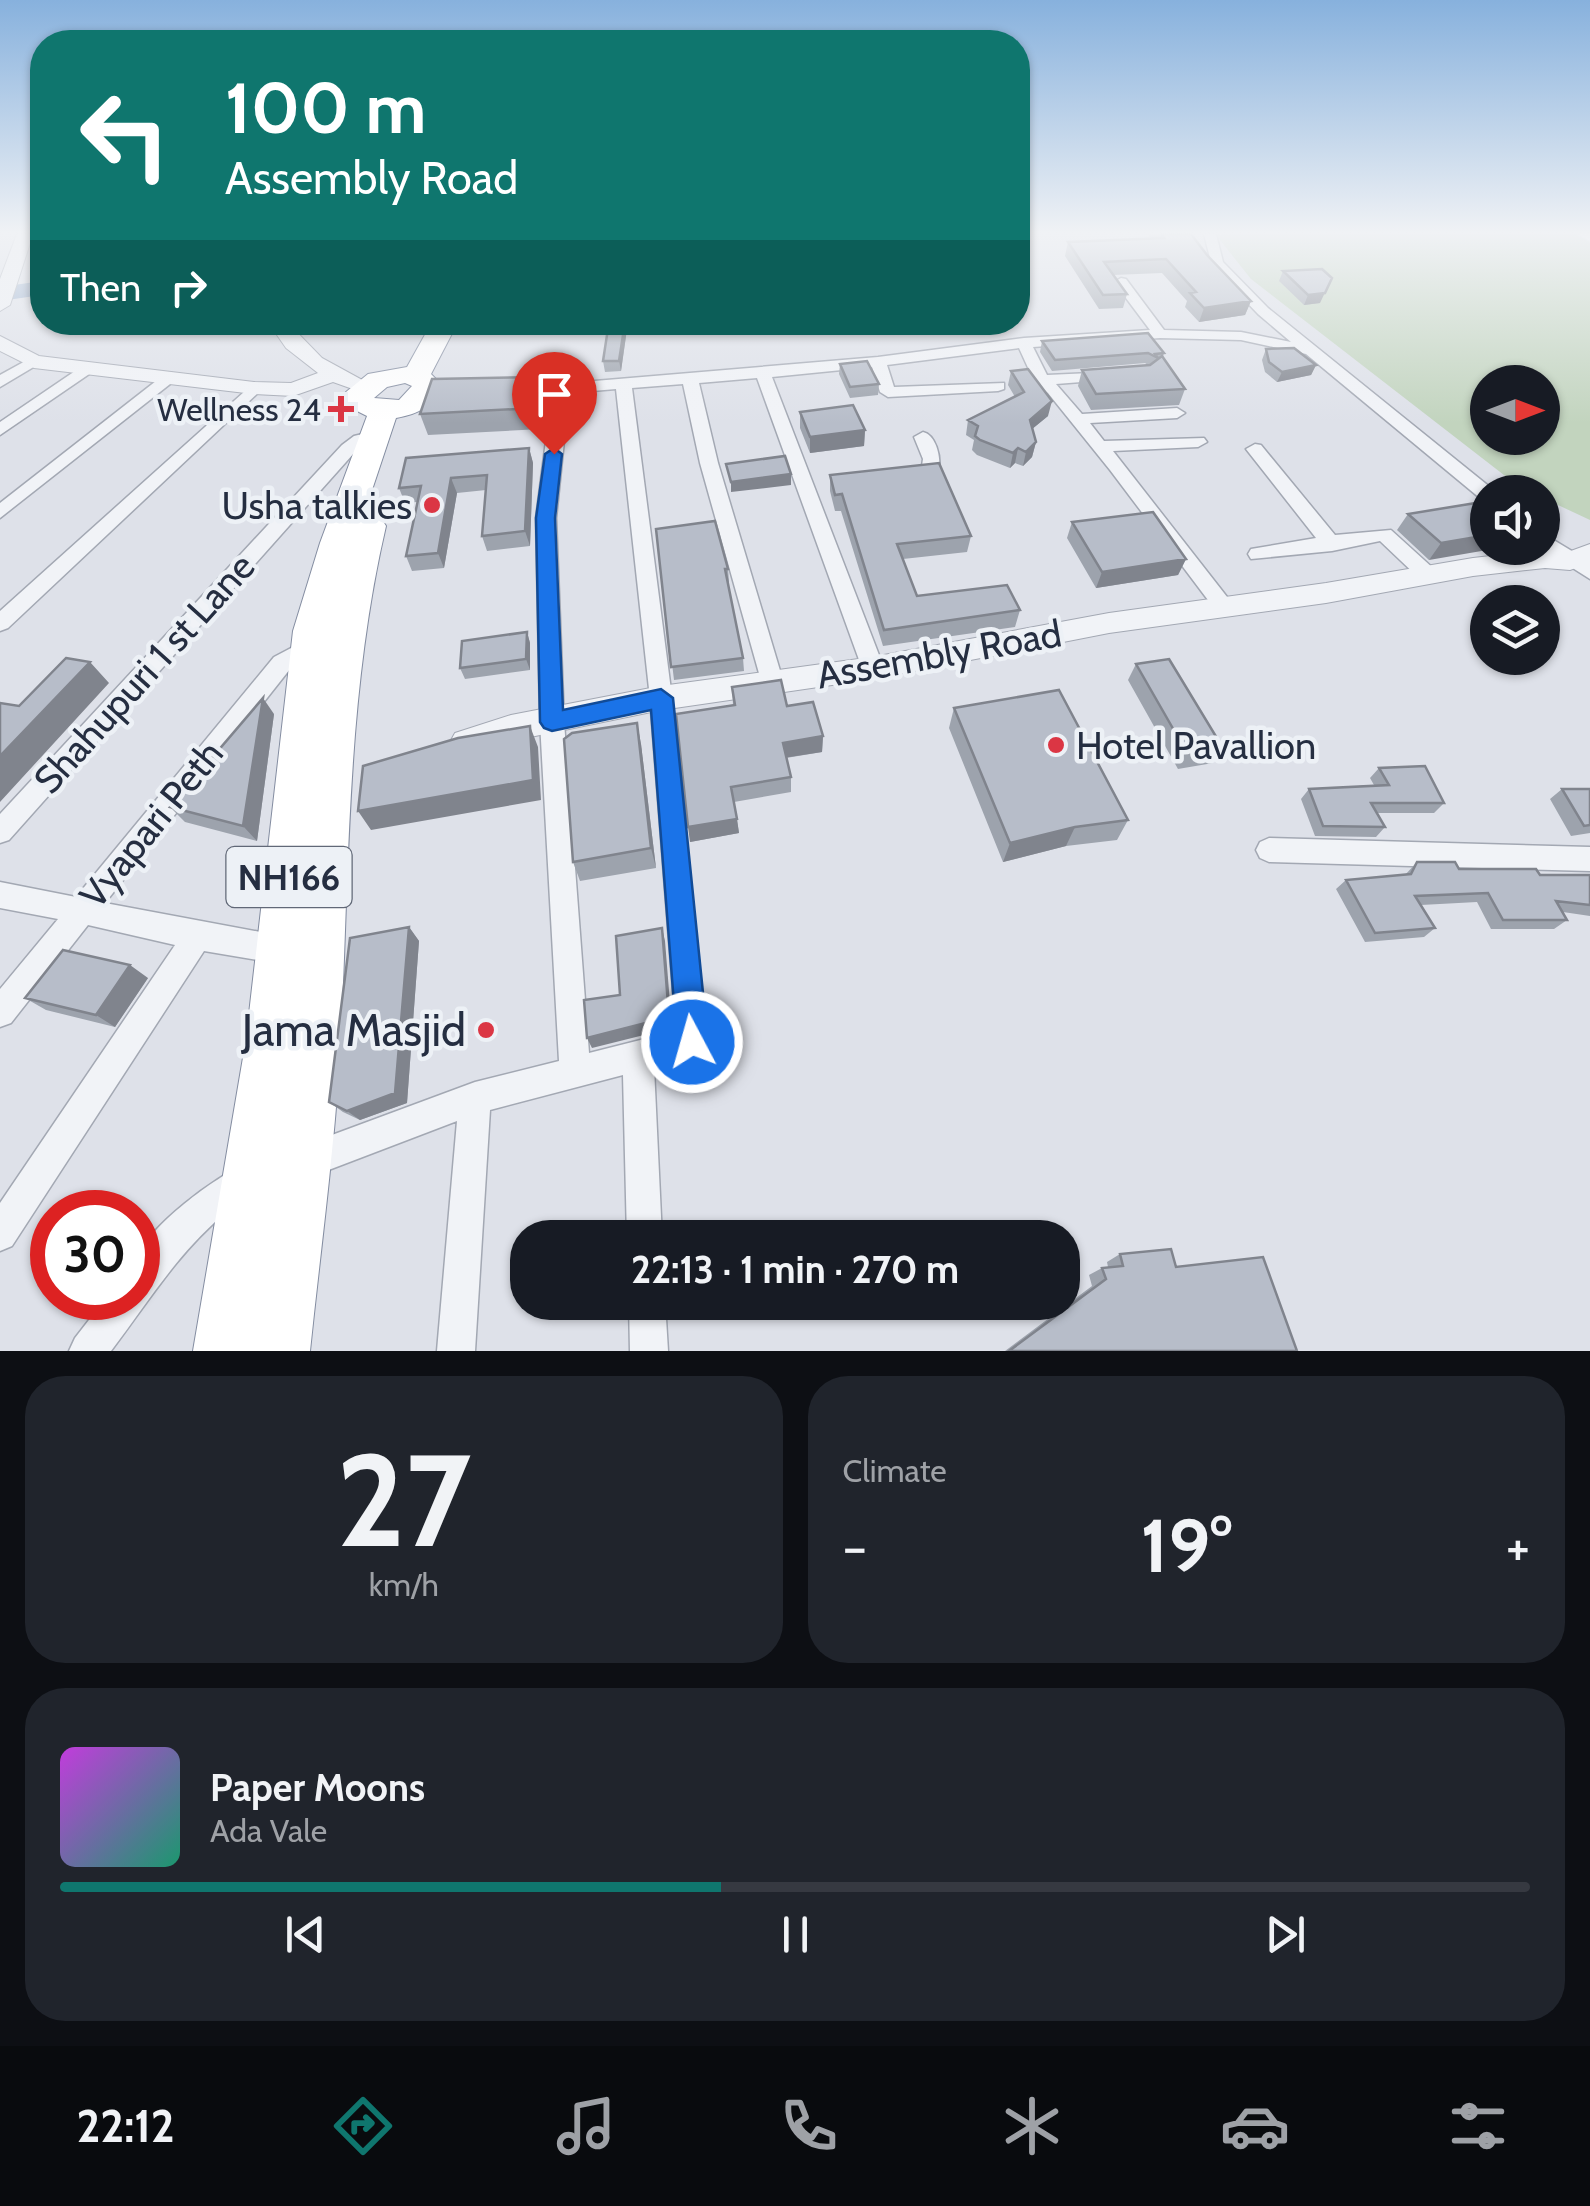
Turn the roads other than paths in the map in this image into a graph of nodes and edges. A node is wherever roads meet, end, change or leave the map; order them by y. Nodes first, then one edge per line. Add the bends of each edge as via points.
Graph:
1 (1132, 297) edge
2 (1250, 297) edge
3 (1160, 334) junction
4 (287, 335) edge
5 (429, 335) edge
6 (438, 335) edge
7 (0, 342) edge
8 (1024, 343) junction
9 (1309, 350) junction
10 (34, 362) junction
11 (878, 362) junction
12 (90, 368) junction
13 (764, 373) junction
14 (1128, 373) edge
15 (335, 374) junction
16 (171, 377) junction
17 (690, 379) junction
18 (1041, 380) junction
19 (0, 382) edge
20 (624, 385) junction
21 (998, 386) dead end
22 (254, 388) junction
23 (562, 389) junction
24 (528, 390) edge
25 (399, 398) junction
26 (1178, 413) dead end
27 (1078, 419) junction
28 (0, 430) edge
29 (923, 436) dead end
30 (1198, 442) dead end
31 (1100, 446) junction
32 (1255, 449) dead end
33 (880, 478) edge
34 (1470, 480) edge
35 (0, 512) edge
36 (1332, 545) junction
37 (1560, 549) edge
38 (1258, 554) dead end
39 (1583, 562) edge
40 (1428, 574) junction
41 (1224, 607) junction
42 (0, 622) edge
43 (310, 646) junction
44 (873, 668) junction
45 (773, 684) junction
46 (661, 698) junction
47 (552, 722) junction
48 (438, 750) edge
49 (330, 783) junction
50 (0, 832) edge
51 (1269, 850) dead end
52 (1590, 860) edge
53 (0, 895) edge
54 (82, 908) junction
55 (197, 936) junction
56 (282, 950) junction
57 (0, 1012) edge
58 (638, 1056) junction
59 (576, 1072) junction
60 (475, 1098) junction
61 (298, 1164) junction
62 (252, 1178) junction
63 (644, 1220) edge
64 (0, 1234) edge
65 (160, 1257) edge
66 (112, 1320) edge
67 (648, 1320) edge
68 (88, 1351) edge
69 (226, 1351) edge
70 (277, 1351) edge
71 (456, 1351) edge
72 (649, 1351) edge

1 - 3 street
2 - 9 street
3 - 8 street
3 - 9 street via 1241,336
4 - 15 street
5 - 25 highway, NH166
6 - 25 highway, NH166
7 - 10 street
8 - 11 street
8 - 18 street
9 - 34 street
10 - 12 street
10 - 19 street
11 - 13 street
11 - 21 street via 888,392
12 - 16 street
12 - 28 street
13 - 17 street
13 - 44 street via 815,484
14 - 18 street
15 - 22 street via 293,390
15 - 25 street
16 - 22 street
16 - 35 street
17 - 20 street
17 - 45 street
18 - 27 street
20 - 23 street
20 - 46 street
22 - 42 street
23 - 24 street
23 - 47 street via 546,518
25 - 43 highway, NH166 via 337,543
25 - 49 highway, NH166 via 350,601
25 - 50 street, Shahupuri 1 st Lane
26 - 27 street
27 - 31 street
29 - 33 street via 930,469
30 - 31 street
31 - 41 street
32 - 36 street
36 - 38 street
36 - 40 street via 1384,534
37 - 39 street
39 - 40 street, Assembly Road via 1545,559
40 - 41 street, Assembly Road
41 - 44 street, Assembly Road
43 - 49 highway, NH166
43 - 54 street, Vyapari Peth via 282,663
44 - 45 street, Assembly Road
45 - 46 street, Assembly Road
46 - 47 street, Assembly Road
46 - 58 street via 692,1042
47 - 48 street, Assembly Road
47 - 59 street
49 - 56 highway, NH166
49 - 61 highway, NH166 via 314,1036
51 - 52 street
53 - 54 street
54 - 55 street
54 - 57 street, Vyapari Peth
55 - 56 street
55 - 64 street
56 - 62 highway, NH166
58 - 59 street
58 - 63 street
59 - 60 street
60 - 61 street
60 - 71 street
61 - 62 street
61 - 70 highway, NH166
62 - 65 street via 217,1195
62 - 69 highway, NH166
66 - 68 street
67 - 72 street

